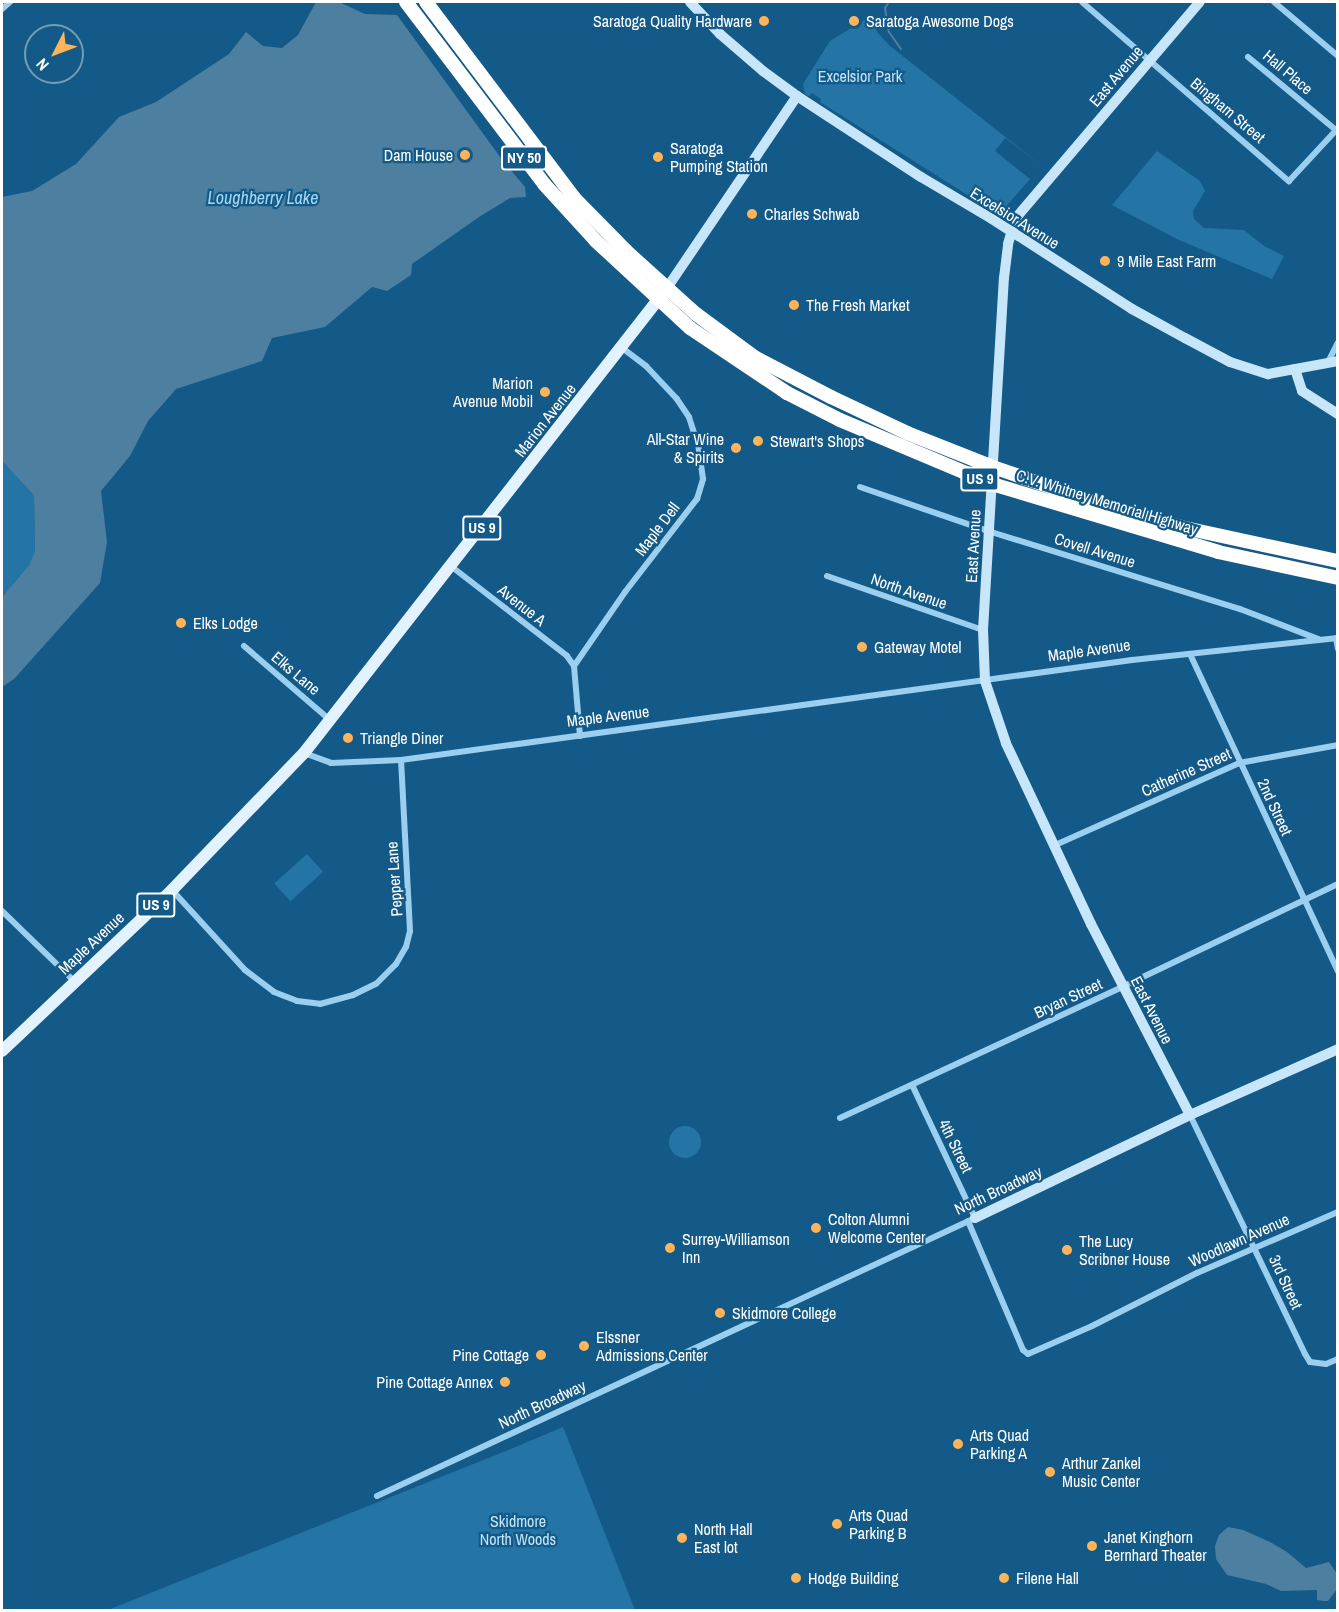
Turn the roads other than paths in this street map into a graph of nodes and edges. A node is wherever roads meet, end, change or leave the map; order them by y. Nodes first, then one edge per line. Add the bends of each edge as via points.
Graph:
1 (10, 2) edge
2 (406, 2) edge
3 (426, 2) edge
4 (690, 2) edge
5 (1082, 2) edge
6 (1200, 2) edge
7 (1274, 2) edge
8 (2, 9) edge
9 (1338, 56) edge
10 (1248, 57) dead end
11 (1148, 61) junction
12 (797, 96) junction
13 (1337, 130) edge
14 (1011, 232) junction
15 (667, 288) junction
16 (658, 300) junction
17 (1338, 342) edge
18 (622, 348) junction
19 (1333, 361) edge
20 (1295, 369) junction
21 (1338, 414) edge
22 (993, 466) junction
23 (992, 484) junction
24 (860, 487) dead end
25 (988, 531) junction
26 (1338, 561) edge
27 (452, 567) junction
28 (827, 576) dead end
29 (1338, 578) edge
30 (983, 630) junction
31 (1337, 638) edge
32 (1321, 640) junction
33 (244, 646) dead end
34 (1338, 649) edge
35 (1190, 654) junction
36 (574, 666) junction
37 (985, 681) junction
38 (330, 720) junction
39 (580, 736) junction
40 (1338, 745) edge
41 (304, 753) junction
42 (400, 760) junction
43 (1239, 762) junction
44 (1053, 846) junction
45 (1338, 884) edge
46 (172, 890) junction
47 (1305, 901) junction
48 (2, 911) edge
49 (1338, 971) edge
50 (74, 981) junction
51 (1124, 986) junction
52 (1338, 1049) edge
53 (2, 1051) edge
54 (912, 1085) junction
55 (1190, 1115) junction
56 (840, 1118) dead end
57 (1338, 1212) edge
58 (971, 1220) junction
59 (1254, 1248) junction
60 (1023, 1350) joint
61 (1338, 1359) edge
62 (377, 1496) dead end

1 - 8 street
2 - 16 highway, C.V. Whitney Memorial Highway / NY 50 via 555,197
3 - 15 highway, C.V. Whitney Memorial Highway / NY 50 via 574,198
4 - 12 street, Excelsior Avenue via 720,34
5 - 11 street, Bingham Street
6 - 11 street, East Avenue
7 - 9 street
10 - 13 street, Hall Place
11 - 13 street, Bingham Street via 1289,181
11 - 14 street, East Avenue via 1015,219
12 - 14 street, Excelsior Avenue
12 - 15 street, Marion Avenue
14 - 20 street, Excelsior Avenue via 1132,309 1230,362 1268,374
14 - 22 street, East Avenue via 1004,278
15 - 16 main road, Marion Avenue / US 9
15 - 22 highway, C.V. Whitney Memorial Highway / US 9 via 721,334 784,374 907,433
16 - 18 main road, Marion Avenue / US 9
16 - 23 highway, C.V. Whitney Memorial Highway / US 9 via 690,328 813,407
17 - 19 street
18 - 27 main road, Marion Avenue / US 9
18 - 36 street, Maple Dell via 646,366 682,405 698,445 703,479 697,499
19 - 20 street, Excelsior Avenue
20 - 21 street via 1302,391
22 - 23 street, East Avenue
22 - 26 highway, C.V. Whitney Memorial Highway / US 9 via 1105,506 1185,528
23 - 25 street, East Avenue
23 - 29 highway, C.V. Whitney Memorial Highway / US 9 via 1218,552
24 - 25 street, Covell Avenue
25 - 30 street, East Avenue
25 - 32 street, Covell Avenue via 1240,609
27 - 36 street, Avenue A via 567,656
27 - 38 main road, Marion Avenue / US 9
28 - 30 street, North Avenue
30 - 37 street, East Avenue
31 - 32 street, Maple Avenue
31 - 34 street
32 - 35 street, Maple Avenue
33 - 38 street, Elks Lane
35 - 37 street, Maple Avenue
35 - 43 street, 2nd Street
36 - 39 street
37 - 39 street, Maple Avenue
37 - 44 street, East Avenue via 1006,743
38 - 41 main road, Marion Avenue / US 9
39 - 42 street, Maple Avenue
40 - 43 street, Catherine Street
41 - 42 street, Maple Avenue via 331,763
41 - 46 main road, Maple Avenue / US 9
42 - 46 street, Pepper Lane via 410,931 396,964 376,984 353,996 320,1004 274,992 245,970
43 - 44 street, Catherine Street
43 - 47 street, 2nd Street
44 - 51 street, East Avenue
45 - 47 street, Bryan Street
46 - 50 main road, Maple Avenue / US 9
47 - 49 street, 2nd Street
47 - 51 street, Bryan Street
48 - 50 street
50 - 53 main road, Maple Avenue / US 9
51 - 54 street, Bryan Street
51 - 55 street, East Avenue
52 - 55 street, North Broadway
54 - 56 street, Bryan Street
54 - 58 street, 4th Street
55 - 58 street, North Broadway
55 - 59 street, 3rd Street
57 - 59 street, Woodlawn Avenue
58 - 60 street, 4th Street
58 - 62 street, North Broadway
59 - 60 street, Woodlawn Avenue via 1092,1326 1028,1354
59 - 61 street, 3rd Street via 1310,1362 1326,1364

